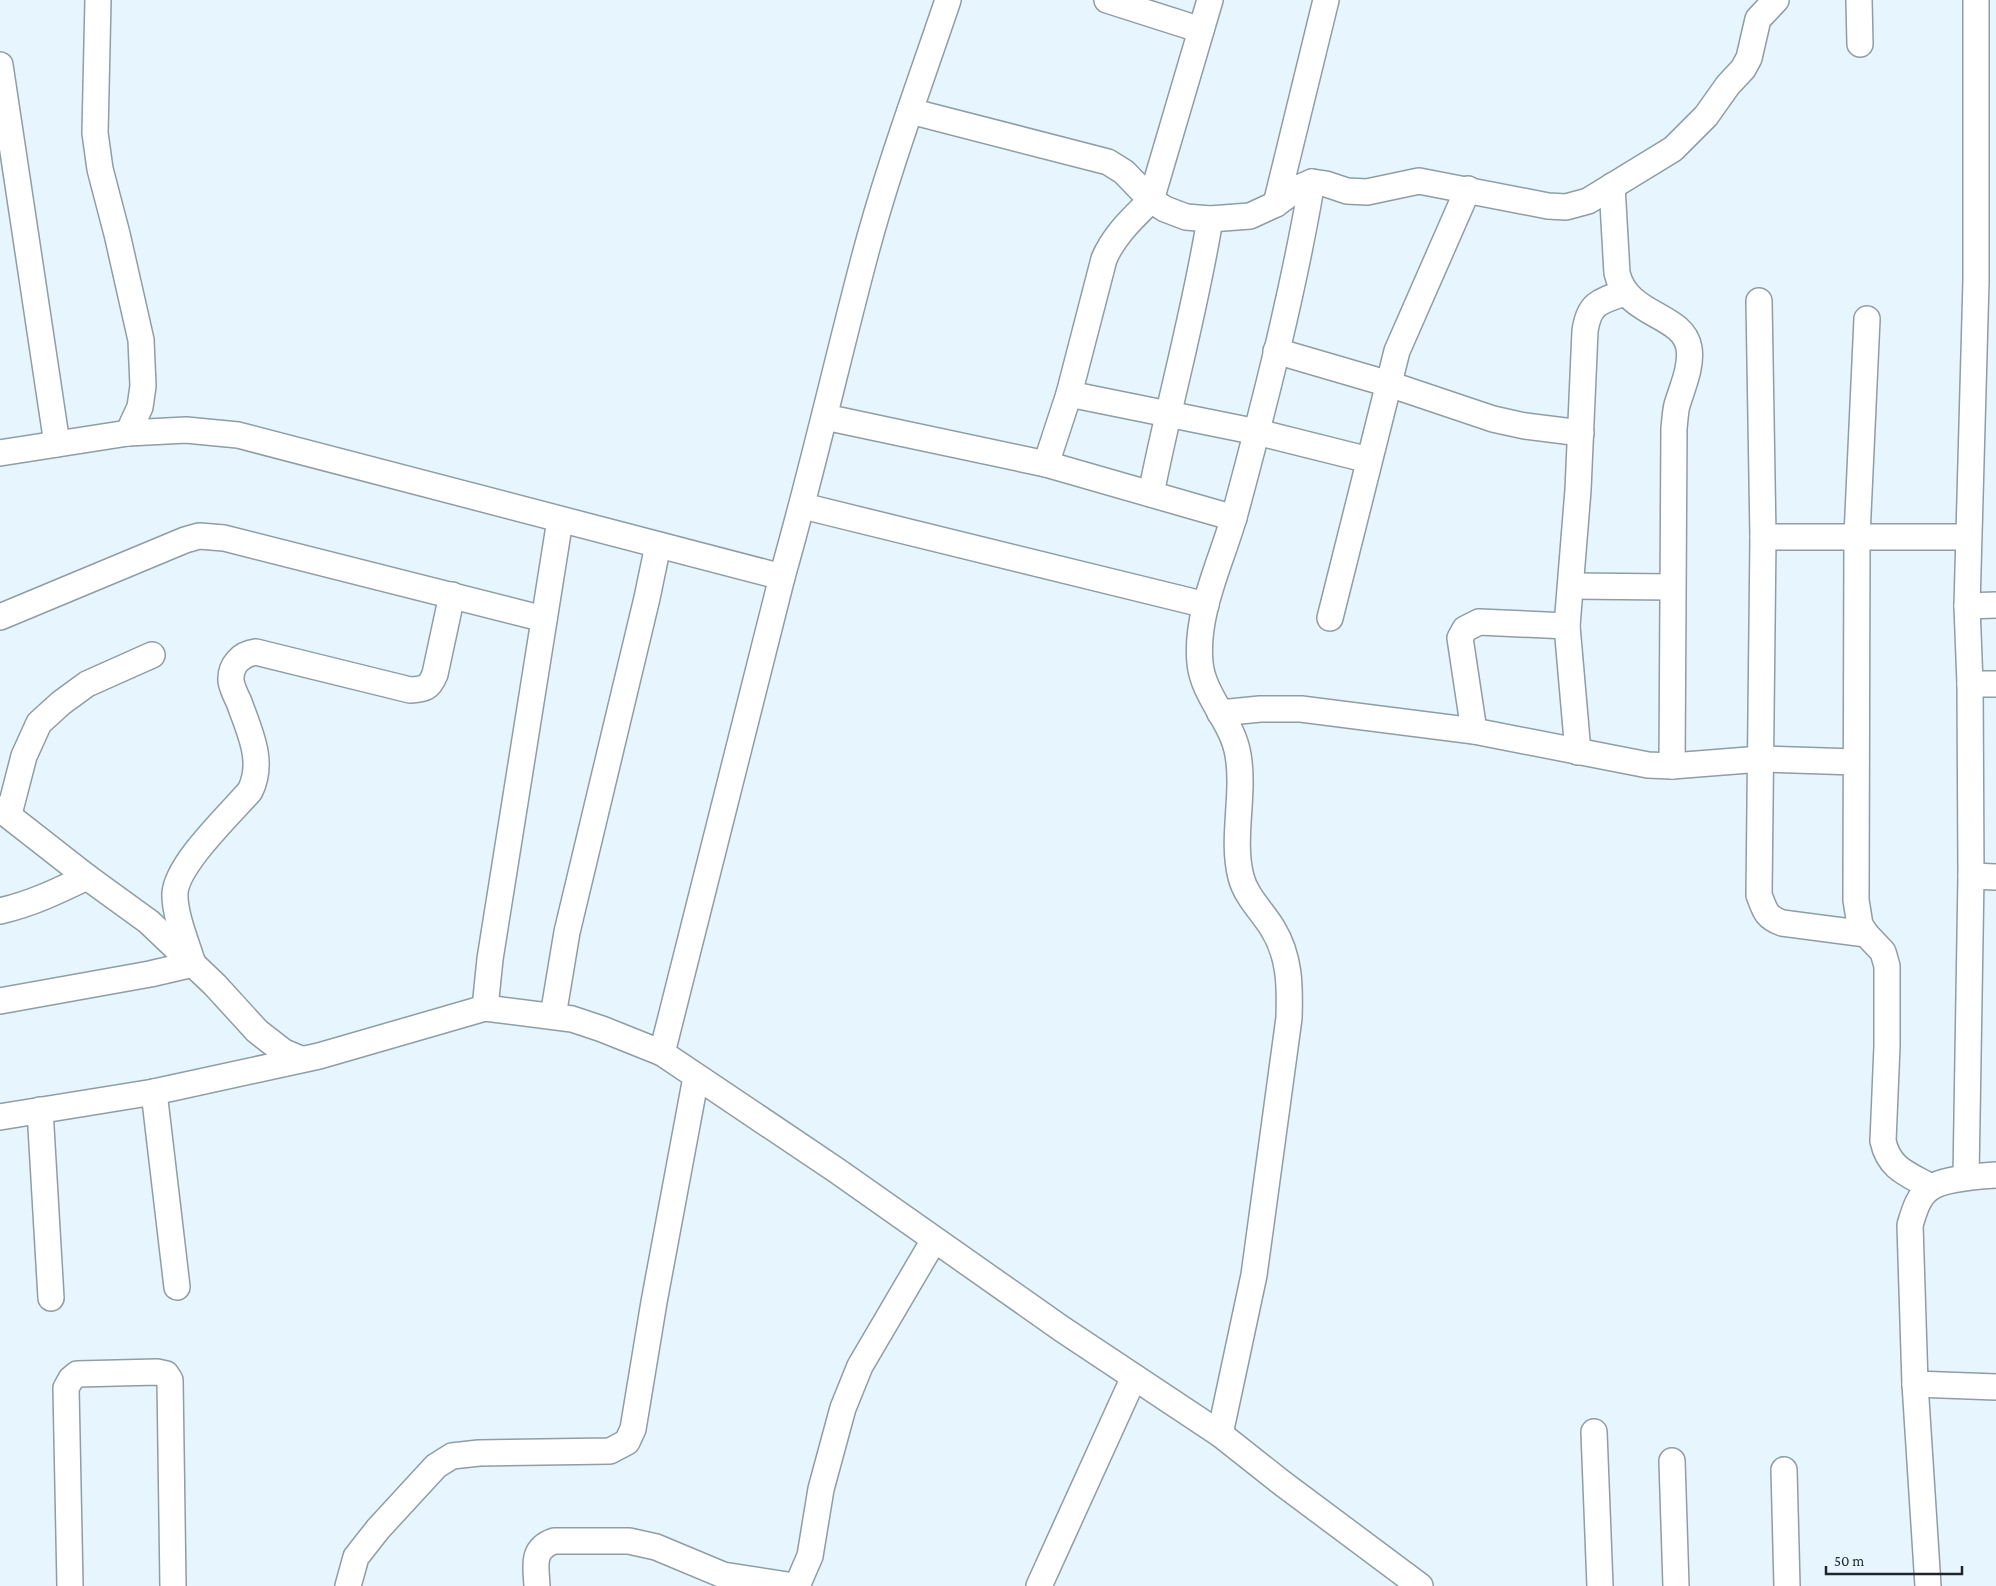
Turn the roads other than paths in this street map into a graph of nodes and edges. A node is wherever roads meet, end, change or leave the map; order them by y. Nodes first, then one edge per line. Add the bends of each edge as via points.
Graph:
1 (98, 0) edge
2 (948, 0) edge
3 (1107, 0) edge
4 (1210, 0) edge
5 (1326, 0) edge
6 (1776, 0) edge
7 (1859, 0) edge
8 (1976, 0) edge
9 (1758, 10) edge
10 (1201, 30) junction
11 (1860, 44) dead end
12 (0, 66) edge
13 (910, 112) junction
14 (1312, 182) junction
15 (1612, 186) junction
16 (1468, 189) junction
17 (1151, 200) junction
18 (1276, 204) junction
19 (1210, 219) junction
20 (1625, 293) junction
21 (1759, 301) dead end
22 (1867, 319) dead end
23 (1276, 351) junction
24 (1389, 384) junction
25 (1069, 394) junction
26 (1167, 413) junction
27 (825, 417) junction
28 (1257, 432) junction
29 (128, 433) junction
30 (1581, 433) junction
31 (57, 444) junction
32 (0, 453) edge
33 (1369, 460) junction
34 (1046, 464) junction
35 (1151, 494) junction
36 (803, 506) junction
37 (1234, 518) junction
38 (560, 520) junction
39 (1858, 536) junction
40 (1763, 537) junction
41 (1968, 538) junction
42 (658, 545) junction
43 (782, 577) junction
44 (1571, 586) junction
45 (1672, 587) junction
46 (452, 595) junction
47 (1206, 604) junction
48 (1996, 605) edge
49 (1966, 606) junction
50 (0, 617) edge
51 (1330, 618) dead end
52 (544, 620) junction
53 (1567, 626) junction
54 (152, 656) dead end
55 (1970, 684) junction
56 (1996, 684) edge
57 (1220, 713) junction
58 (1474, 732) junction
59 (1578, 752) junction
60 (1761, 759) junction
61 (1856, 762) junction
62 (1672, 766) junction
63 (4, 811) edge
64 (1971, 876) junction
65 (87, 877) junction
66 (1996, 877) edge
67 (0, 911) edge
68 (1866, 934) junction
69 (193, 964) junction
70 (0, 1001) edge
71 (485, 1008) junction
72 (553, 1016) junction
73 (662, 1053) junction
74 (301, 1060) junction
75 (696, 1077) junction
76 (154, 1092) junction
77 (40, 1110) junction
78 (0, 1117) edge
79 (1996, 1175) edge
80 (1966, 1177) junction
81 (1931, 1187) junction
82 (934, 1240) junction
83 (177, 1287) dead end
84 (51, 1298) dead end
85 (1134, 1376) junction
86 (1914, 1384) junction
87 (1996, 1387) edge
88 (1594, 1432) dead end
89 (1220, 1434) junction
90 (1672, 1461) dead end
91 (1784, 1470) dead end
92 (70, 1586) edge
93 (173, 1586) edge
94 (348, 1586) edge
95 (537, 1586) edge
96 (796, 1586) edge
97 (1039, 1586) edge
98 (1420, 1586) edge
99 (1600, 1586) edge
100 (1676, 1586) edge
101 (1787, 1586) edge
102 (1928, 1586) edge

1 - 29 street via 95,133 100,169 140,340 143,386 140,407
2 - 13 street
3 - 10 street
4 - 10 street
5 - 18 street
6 - 9 street
7 - 11 street
8 - 41 street via 1976,281
9 - 15 street via 1749,58 1706,116 1673,149
10 - 17 street
12 - 31 street
13 - 17 street via 1108,162 1124,172
13 - 27 street via 864,257
14 - 16 street via 1347,191 1367,192 1419,181
14 - 18 street
14 - 23 street
15 - 16 street via 1588,201 1566,207
15 - 20 street via 1617,273
16 - 24 street via 1397,351
17 - 19 street via 1165,210
17 - 25 street via 1109,246
18 - 19 street via 1250,216
19 - 26 street
20 - 30 street via 1601,301 1587,317
20 - 45 street via 1674,326 1683,334 1689,348 1674,428
21 - 40 street
22 - 39 street
23 - 24 street
23 - 28 street
24 - 30 street via 1493,420
24 - 33 street
25 - 26 street
25 - 34 street
26 - 28 street
26 - 35 street
27 - 34 street
27 - 36 street
28 - 33 street
28 - 37 street
29 - 31 street
29 - 38 street via 186,430 238,435
30 - 44 street
31 - 32 street
33 - 51 street
34 - 35 street
35 - 37 street
36 - 43 street
36 - 47 street
37 - 47 street
38 - 42 street
38 - 52 street
39 - 40 street
39 - 41 street
39 - 61 street
40 - 60 street
41 - 49 street
42 - 43 street
42 - 72 street via 567,932
43 - 73 street
44 - 45 street
44 - 53 street
45 - 62 street
46 - 50 street via 224,538 199,536
46 - 52 street
46 - 69 street via 435,674 431,684 423,689 410,690 256,652 247,653 232,668 231,681 254,748 256,779 250,791 190,860 179,878 175,893 177,911
47 - 57 street via 1200,665
48 - 49 street
49 - 55 street
52 - 71 street
53 - 58 street via 1479,622 1465,629 1460,638
53 - 59 street
54 - 63 street via 86,684 39,723
55 - 56 street
55 - 64 street
57 - 58 street via 1301,709
57 - 89 street via 1233,735 1238,755 1238,861 1241,879 1273,929 1284,953 1290,983 1289,1018 1254,1276
58 - 59 street
59 - 62 street via 1621,761
60 - 61 street
60 - 62 street
60 - 68 street via 1760,895 1766,912 1771,919 1782,923
61 - 68 street via 1856,900 1860,925
63 - 65 street
64 - 66 street
64 - 80 street
65 - 67 street via 23,906
65 - 69 street via 149,922
68 - 81 street via 1883,952 1887,966 1886,1153 1891,1163
69 - 70 street
69 - 74 street via 257,1031 284,1052
71 - 72 street
71 - 74 street
72 - 73 street via 602,1029
73 - 75 street
74 - 76 street
75 - 82 street
75 - 94 street via 633,1430 626,1442 610,1451 452,1456 436,1466 378,1529 356,1557
76 - 77 street
76 - 83 street
77 - 78 street
77 - 84 street
79 - 80 street
80 - 81 street
81 - 86 street via 1916,1205 1910,1225
82 - 85 street
82 - 96 street via 851,1386 821,1489 810,1556
85 - 89 street
85 - 97 street
86 - 87 street
86 - 102 street
88 - 99 street
89 - 98 street
90 - 100 street
91 - 101 street
92 - 93 street via 66,1388 77,1374 157,1372 166,1374 170,1380
95 - 96 street via 539,1552 544,1544 554,1541 629,1541 656,1547 723,1575

